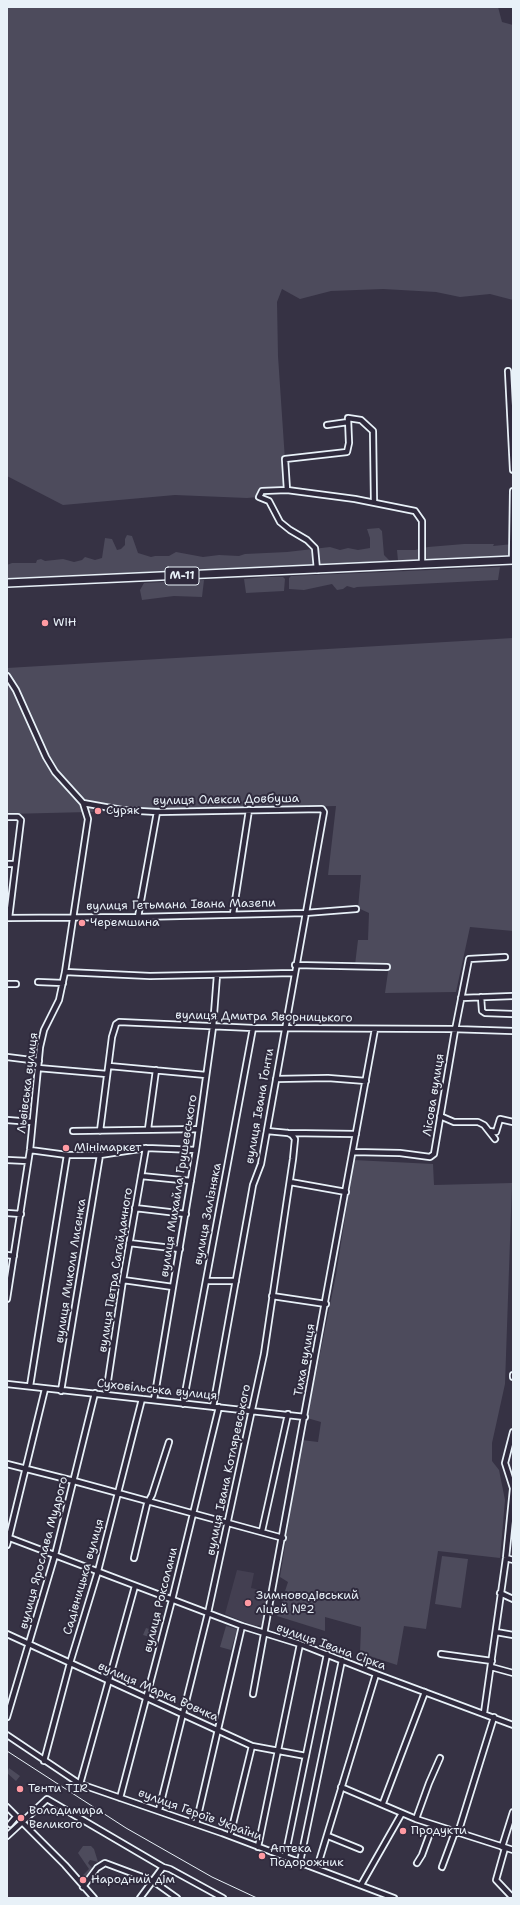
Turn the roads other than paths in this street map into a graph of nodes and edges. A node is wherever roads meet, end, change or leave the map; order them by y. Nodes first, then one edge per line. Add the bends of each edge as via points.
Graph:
1 (508, 371) dead end
2 (348, 422) junction
3 (326, 425) dead end
4 (513, 470) edge
5 (287, 490) junction
6 (513, 491) edge
7 (374, 502) junction
8 (512, 560) edge
9 (422, 565) junction
10 (317, 570) junction
11 (7, 582) edge
12 (7, 676) edge
13 (83, 803) junction
14 (322, 809) joint
15 (249, 810) junction
16 (156, 812) junction
17 (7, 817) edge
18 (7, 864) edge
19 (14, 864) junction
20 (356, 909) dead end
21 (305, 913) junction
22 (233, 914) junction
23 (138, 917) junction
24 (8, 918) edge
25 (74, 918) junction
26 (505, 957) dead end
27 (295, 965) junction
28 (387, 967) dead end
29 (65, 972) junction
30 (294, 973) junction
31 (217, 975) junction
32 (38, 982) dead end
33 (63, 983) junction
34 (7, 984) edge
35 (16, 984) dead end
36 (513, 996) edge
37 (481, 997) junction
38 (461, 998) junction
39 (513, 1014) edge
40 (213, 1026) junction
41 (253, 1028) junction
42 (284, 1028) junction
43 (375, 1029) junction
44 (456, 1030) junction
45 (513, 1031) edge
46 (7, 1057) edge
47 (39, 1061) junction
48 (109, 1066) junction
49 (38, 1068) junction
50 (156, 1070) junction
51 (107, 1074) junction
52 (206, 1075) junction
53 (276, 1079) junction
54 (366, 1081) junction
55 (440, 1116) junction
56 (7, 1120) edge
57 (32, 1122) junction
58 (513, 1122) edge
59 (148, 1129) junction
60 (199, 1129) junction
61 (100, 1131) junction
62 (267, 1131) junction
63 (489, 1131) junction
64 (73, 1132) dead end
65 (288, 1133) junction
66 (356, 1134) junction
67 (495, 1139) dead end
68 (146, 1148) junction
69 (30, 1150) junction
70 (196, 1150) junction
71 (353, 1152) junction
72 (67, 1155) junction
73 (100, 1155) junction
74 (7, 1160) edge
75 (28, 1161) junction
76 (141, 1176) junction
77 (191, 1181) junction
78 (290, 1182) junction
79 (346, 1192) junction
80 (135, 1208) junction
81 (7, 1213) edge
82 (21, 1214) junction
83 (186, 1214) junction
84 (129, 1243) junction
85 (180, 1249) junction
86 (7, 1255) edge
87 (14, 1256) junction
88 (123, 1280) junction
89 (206, 1281) junction
90 (236, 1281) junction
91 (173, 1287) junction
92 (272, 1296) junction
93 (7, 1299) edge
94 (326, 1304) junction
95 (7, 1384) edge
96 (30, 1386) junction
97 (45, 1389) junction
98 (62, 1391) junction
99 (95, 1393) junction
100 (106, 1394) junction
101 (142, 1399) junction
102 (154, 1400) junction
103 (183, 1404) junction
104 (213, 1406) junction
105 (219, 1407) junction
106 (252, 1410) junction
107 (288, 1414) junction
108 (305, 1417) junction
109 (513, 1432) edge
110 (169, 1442) dead end
111 (7, 1464) edge
112 (25, 1469) junction
113 (74, 1480) junction
114 (513, 1488) edge
115 (118, 1492) junction
116 (148, 1501) junction
117 (193, 1513) junction
118 (228, 1522) junction
119 (262, 1531) junction
120 (8, 1538) edge
121 (283, 1538) junction
122 (7, 1545) edge
123 (55, 1555) junction
124 (134, 1558) dead end
125 (506, 1558) junction
126 (513, 1560) edge
127 (98, 1571) junction
128 (135, 1586) junction
129 (500, 1593) junction
130 (513, 1599) edge
131 (172, 1600) junction
132 (208, 1613) junction
133 (242, 1626) junction
134 (496, 1632) junction
135 (265, 1633) junction
136 (7, 1634) edge
137 (513, 1635) edge
138 (29, 1644) junction
139 (300, 1644) junction
140 (327, 1654) junction
141 (441, 1654) dead end
142 (342, 1660) junction
143 (492, 1661) junction
144 (70, 1663) junction
145 (491, 1667) junction
146 (513, 1673) edge
147 (376, 1674) junction
148 (110, 1682) junction
149 (425, 1692) junction
150 (253, 1694) dead end
151 (147, 1698) junction
152 (484, 1713) junction
153 (183, 1715) junction
154 (7, 1717) edge
155 (494, 1717) junction
156 (513, 1725) edge
157 (218, 1730) junction
158 (7, 1735) edge
159 (252, 1746) junction
160 (279, 1751) junction
161 (306, 1756) junction
162 (440, 1758) dead end
163 (44, 1761) junction
164 (80, 1784) junction
165 (342, 1787) junction
166 (120, 1798) junction
167 (383, 1804) junction
168 (10, 1808) edge
169 (159, 1810) junction
170 (513, 1812) edge
171 (402, 1813) junction
172 (16, 1817) junction
173 (416, 1819) junction
174 (21, 1822) junction
175 (10, 1824) dead end
176 (196, 1824) junction
177 (433, 1825) junction
178 (456, 1832) junction
179 (7, 1836) edge
180 (230, 1836) junction
181 (328, 1836) junction
182 (258, 1847) junction
183 (503, 1847) junction
184 (360, 1849) dead end
185 (513, 1850) edge
186 (285, 1857) junction
187 (300, 1862) junction
188 (417, 1863) dead end
189 (163, 1867) junction
190 (442, 1867) dead end
191 (317, 1868) junction
192 (153, 1881) junction
193 (361, 1885) junction
194 (83, 1887) junction
195 (94, 1898) edge
196 (140, 1898) edge
197 (177, 1898) edge
198 (222, 1898) edge
199 (394, 1898) edge
200 (513, 1898) edge

1 - 4 street
2 - 3 street
2 - 5 street via 347,452 285,459
2 - 7 street via 348,418 351,417 361,420 373,431
5 - 7 street
5 - 10 street via 262,490 259,497 269,501 280,522 315,548
6 - 8 street
7 - 9 street via 415,511 420,517 423,538
8 - 9 highway, М-11
9 - 10 highway, М-11
10 - 11 highway, М-11
12 - 13 street via 16,690 46,757 55,772
13 - 16 street, вулиця Олекси Довбуша via 122,810
13 - 25 street, Львівська вулиця via 88,828
14 - 15 street, вулиця Олекси Довбуша
14 - 21 street, вулиця Івана Ґонти via 324,812
15 - 16 street, вулиця Олекси Довбуша
15 - 22 street
16 - 23 street
17 - 19 street via 21,820
18 - 19 street
19 - 24 street
20 - 21 street, вулиця Гетьмана Івана Мазепи
21 - 22 street, вулиця Гетьмана Івана Мазепи
21 - 27 street, вулиця Івана Ґонти
22 - 23 street, вулиця Гетьмана Івана Мазепи
23 - 25 street, вулиця Гетьмана Івана Мазепи
24 - 25 street, вулиця Гетьмана Івана Мазепи
25 - 29 street, Львівська вулиця
26 - 38 street, Лісова вулиця via 469,960
27 - 28 street
27 - 30 street, вулиця Івана Ґонти
29 - 31 street via 150,976
29 - 33 street, Львівська вулиця
30 - 31 street
30 - 42 street, вулиця Івана Ґонти
31 - 40 street, вулиця Михайла Грушевського
32 - 33 street
33 - 47 street, Львівська вулиця via 59,1000 44,1030
34 - 35 street
36 - 37 street
37 - 38 street
37 - 39 street via 482,1010 485,1013
38 - 44 street, Лісова вулиця
40 - 41 street, вулиця Дмитра Яворницького
40 - 48 street, вулиця Дмитра Яворницького via 119,1022 112,1037
40 - 52 street, вулиця Михайла Грушевського
41 - 42 street, вулиця Дмитра Яворницького
41 - 89 street, вулиця Залізняка
42 - 43 street, вулиця Дмитра Яворницького
42 - 53 street, вулиця Івана Ґонти
43 - 44 street, вулиця Дмитра Яворницького
43 - 54 street, Тиха вулиця
44 - 45 street, вулиця Дмитра Яворницького
44 - 55 street, Лісова вулиця
46 - 47 street
47 - 49 street, Львівська вулиця
48 - 50 street
48 - 51 street
49 - 51 street
49 - 57 street, Львівська вулиця
50 - 52 street
50 - 59 street
51 - 61 street
52 - 60 street, вулиця Михайла Грушевського
53 - 54 street via 328,1078
53 - 62 street, вулиця Івана Ґонти
54 - 66 street, Тиха вулиця
55 - 63 street via 454,1122 478,1122
55 - 71 street, Лісова вулиця via 434,1154 430,1157 400,1153
56 - 57 street
57 - 69 street, Львівська вулиця
58 - 63 street via 500,1119 496,1132
59 - 60 street
59 - 61 street
60 - 70 street, вулиця Михайла Грушевського
61 - 64 street
62 - 65 street
62 - 90 street, вулиця Івана Ґонти via 259,1172 253,1185
63 - 67 street
65 - 66 street
65 - 78 street, вулиця Івана Котляревського via 295,1139
66 - 71 street, Тиха вулиця
68 - 70 street
68 - 73 street
68 - 76 street, вулиця Петра Сагайдачного
69 - 72 street
69 - 75 street, Львівська вулиця
70 - 77 street, вулиця Михайла Грушевського
71 - 79 street, Тиха вулиця
72 - 73 street
72 - 96 street
73 - 98 street, вулиця Миколи Лисенка
74 - 75 street
75 - 82 street, Львівська вулиця
76 - 77 street
76 - 80 street, вулиця Петра Сагайдачного
77 - 83 street, вулиця Михайла Грушевського
78 - 79 street
78 - 92 street, вулиця Івана Котляревського
79 - 94 street, Тиха вулиця
80 - 83 street
80 - 84 street, вулиця Петра Сагайдачного
81 - 82 street
82 - 87 street, Львівська вулиця
83 - 85 street, вулиця Михайла Грушевського
84 - 85 street
84 - 88 street, вулиця Петра Сагайдачного
85 - 91 street, вулиця Михайла Грушевського
86 - 87 street
87 - 93 street, Львівська вулиця
88 - 91 street
88 - 100 street, вулиця Петра Сагайдачного
89 - 90 street
89 - 103 street, вулиця Залізняка
90 - 104 street, вулиця Івана Ґонти
91 - 102 street, вулиця Михайла Грушевського
92 - 94 street
92 - 106 street, вулиця Івана Котляревського via 264,1354
94 - 108 street, Тиха вулиця
95 - 96 street, Суховільська вулиця
96 - 97 street, Суховільська вулиця
97 - 98 street, Суховільська вулиця
97 - 112 street
98 - 99 street, Суховільська вулиця
99 - 100 street, Суховільська вулиця
99 - 113 street, вулиця Ярослава Мудрого
100 - 101 street, Суховільська вулиця
101 - 102 street, Суховільська вулиця
101 - 115 street, Садівницька вулиця
102 - 103 street, Суховільська вулиця
103 - 104 street, Суховільська вулиця
104 - 105 street, Суховільська вулиця
105 - 106 street, Суховільська вулиця
105 - 117 street, вулиця Роксолани
106 - 107 street, Суховільська вулиця
106 - 118 street, вулиця Івана Котляревського
107 - 108 street, Суховільська вулиця
107 - 119 street
108 - 121 street, Тиха вулиця
109 - 114 street via 505,1463
110 - 116 street
111 - 112 street
112 - 113 street
112 - 120 street
113 - 115 street
113 - 123 street, вулиця Ярослава Мудрого
114 - 125 street
115 - 116 street
115 - 127 street, Садівницька вулиця
116 - 117 street
116 - 124 street
117 - 118 street
117 - 131 street, вулиця Роксолани
118 - 119 street
118 - 132 street, вулиця Івана Котляревського
119 - 121 street
120 - 122 street
120 - 123 street, вулиця Івана Сірка
121 - 135 street, Тиха вулиця
123 - 127 street, вулиця Івана Сірка
123 - 138 street, вулиця Ярослава Мудрого
125 - 126 street
125 - 129 street
127 - 128 street, вулиця Івана Сірка
127 - 144 street, Садівницька вулиця
128 - 131 street, вулиця Івана Сірка
128 - 148 street
129 - 130 street
129 - 134 street
131 - 132 street, вулиця Івана Сірка
131 - 151 street, вулиця Роксолани
132 - 133 street, вулиця Івана Сірка
132 - 153 street, вулиця Івана Котляревського
133 - 135 street, вулиця Івана Сірка
133 - 157 street
134 - 137 street
134 - 143 street
135 - 139 street, вулиця Івана Сірка
135 - 150 street, Тиха вулиця
136 - 138 street, вулиця Марка Вовчка
138 - 144 street, вулиця Марка Вовчка
138 - 154 street, вулиця Ярослава Мудрого
139 - 140 street, вулиця Івана Сірка
139 - 160 street
140 - 142 street, вулиця Івана Сірка
140 - 161 street
141 - 143 street
142 - 147 street, вулиця Івана Сірка
142 - 187 street
143 - 145 street
144 - 148 street, вулиця Марка Вовчка
144 - 163 street, Садівницька вулиця
145 - 146 street
145 - 152 street
147 - 149 street, вулиця Івана Сірка
147 - 165 street
148 - 151 street, вулиця Марка Вовчка
148 - 164 street
149 - 152 street, вулиця Івана Сірка
149 - 167 street
151 - 153 street, вулиця Марка Вовчка
151 - 166 street, вулиця Роксолани
152 - 155 street, вулиця Івана Сірка
153 - 157 street, вулиця Марка Вовчка
153 - 169 street, вулиця Івана Котляревського
155 - 156 street, вулиця Івана Сірка
155 - 178 street
157 - 159 street, вулиця Марка Вовчка
157 - 176 street
158 - 163 street, вулиця Героїв України
159 - 160 street, вулиця Марка Вовчка
159 - 180 street
160 - 161 street, вулиця Марка Вовчка
160 - 182 street
161 - 186 street
162 - 173 street
163 - 164 street, вулиця Героїв України
164 - 166 street, вулиця Героїв України
165 - 167 street
165 - 181 street
166 - 169 street, вулиця Героїв України
167 - 171 street
168 - 172 street
169 - 176 street, вулиця Героїв України
170 - 183 street
171 - 173 street
171 - 193 street
172 - 174 street
172 - 175 street
173 - 177 street
174 - 179 street
174 - 189 street via 47,1799
174 - 194 street via 65,1865
176 - 180 street, вулиця Героїв України
177 - 178 street
177 - 188 street
178 - 183 street
178 - 190 street
180 - 182 street, вулиця Героїв України
181 - 184 street
181 - 191 street
182 - 186 street, вулиця Героїв України
183 - 185 street
183 - 200 street via 496,1882
186 - 187 street, вулиця Героїв України
187 - 191 street, вулиця Героїв України
189 - 192 street
189 - 198 street
191 - 193 street, вулиця Героїв України
192 - 194 street via 118,1867 101,1864
192 - 196 street
192 - 197 street
193 - 199 street, вулиця Героїв України
194 - 195 street

